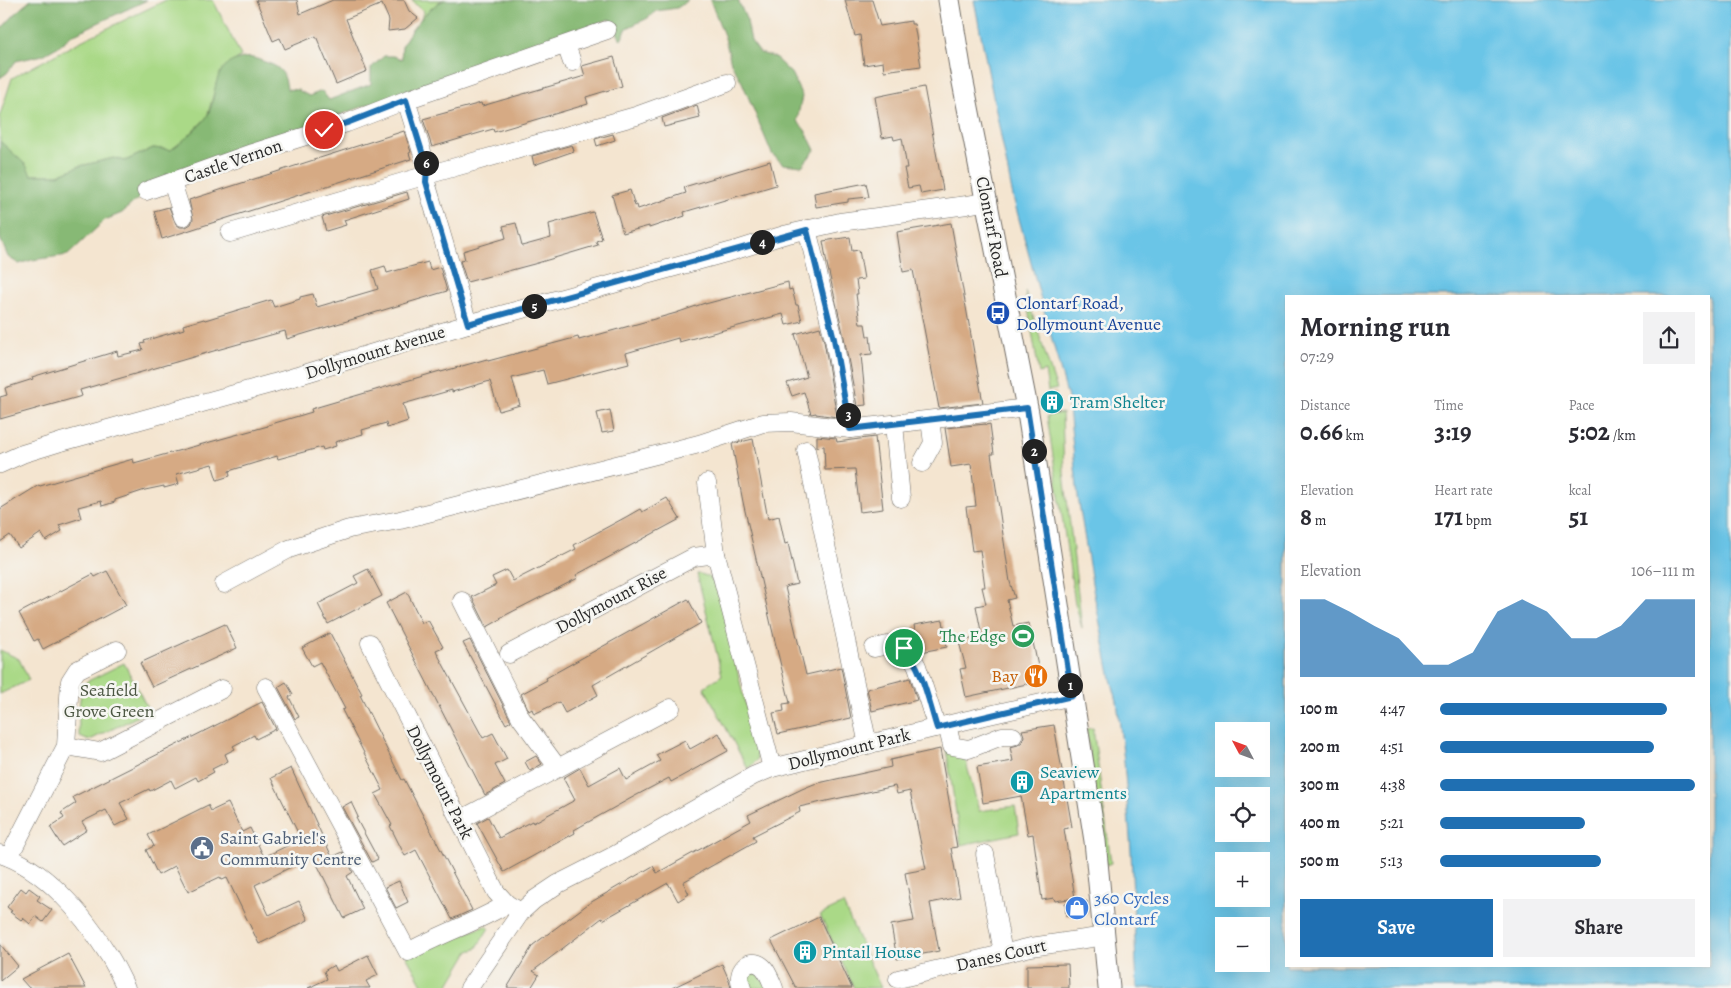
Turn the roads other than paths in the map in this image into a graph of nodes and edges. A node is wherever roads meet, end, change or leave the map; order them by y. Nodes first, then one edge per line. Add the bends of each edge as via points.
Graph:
1 (949, 0) edge
2 (607, 30) dead end
3 (566, 44) junction
4 (572, 62) dead end
5 (727, 83) dead end
6 (406, 100) junction
7 (427, 175) junction
8 (172, 182) junction
9 (146, 191) dead end
10 (988, 201) junction
11 (184, 217) dead end
12 (807, 230) junction
13 (230, 233) dead end
14 (468, 324) junction
15 (1027, 408) junction
16 (930, 420) junction
17 (894, 424) junction
18 (850, 429) junction
19 (806, 450) dead end
20 (922, 463) dead end
21 (0, 464) edge
22 (707, 483) dead end
23 (901, 498) dead end
24 (716, 554) junction
25 (224, 584) dead end
26 (462, 601) dead end
27 (370, 642) dead end
28 (874, 648) dead end
29 (117, 650) dead end
30 (509, 654) dead end
31 (266, 687) dead end
32 (222, 689) dead end
33 (1072, 696) junction
34 (671, 708) dead end
35 (942, 726) junction
36 (1013, 736) dead end
37 (868, 745) junction
38 (66, 746) junction
39 (558, 768) junction
40 (772, 768) junction
41 (460, 820) junction
42 (985, 854) dead end
43 (4, 856) edge
44 (514, 908) junction
45 (1105, 936) junction
46 (1003, 954) junction
47 (898, 979) dead end
48 (126, 988) edge
49 (469, 988) edge
50 (742, 988) edge
51 (774, 988) edge
52 (1109, 988) edge

1 - 10 main road, Clontarf Road
2 - 3 street, Castle Vernon
3 - 4 street
3 - 6 street, Castle Vernon
5 - 7 street via 636,116
6 - 7 street
6 - 8 street, Castle Vernon
7 - 13 street
7 - 14 street via 426,182
8 - 9 street, Castle Vernon
8 - 11 street, Castle Vernon
10 - 12 street, Dollymount Avenue via 840,222
10 - 15 main road, Clontarf Road
12 - 14 street, Dollymount Avenue
12 - 18 street via 834,339
14 - 21 street, Dollymount Avenue via 29,452
15 - 16 street
15 - 33 main road, Clontarf Road
16 - 17 street
16 - 20 street via 933,443
17 - 18 street
17 - 23 street
18 - 25 street via 791,422 764,423 689,446 400,520 349,529 289,550
19 - 37 street
22 - 24 street, Dollymount Park
24 - 30 street, Dollymount Rise via 694,557
24 - 40 street, Dollymount Park
26 - 39 street via 521,718
27 - 41 street, Dollymount Park
28 - 35 street via 897,643 911,655
29 - 38 street via 77,670 70,681
31 - 44 street via 408,952 489,915
32 - 38 street via 100,752
33 - 35 street, Dollymount Park
33 - 45 main road, Clontarf Road via 1093,826
34 - 39 street
35 - 36 street via 952,746 969,750 1002,736
35 - 37 street, Dollymount Park
37 - 40 street, Dollymount Park
38 - 43 street
39 - 41 street
40 - 44 street, Dollymount Park via 534,900
41 - 44 street, Dollymount Park via 496,892
42 - 46 street
43 - 48 street via 43,878 74,908 107,952
44 - 49 street, Dollymount Park
45 - 46 street, Danes Court via 1050,943
45 - 52 main road, Clontarf Road
46 - 47 street, Danes Court
50 - 51 street via 739,979 742,968 753,963 764,967

